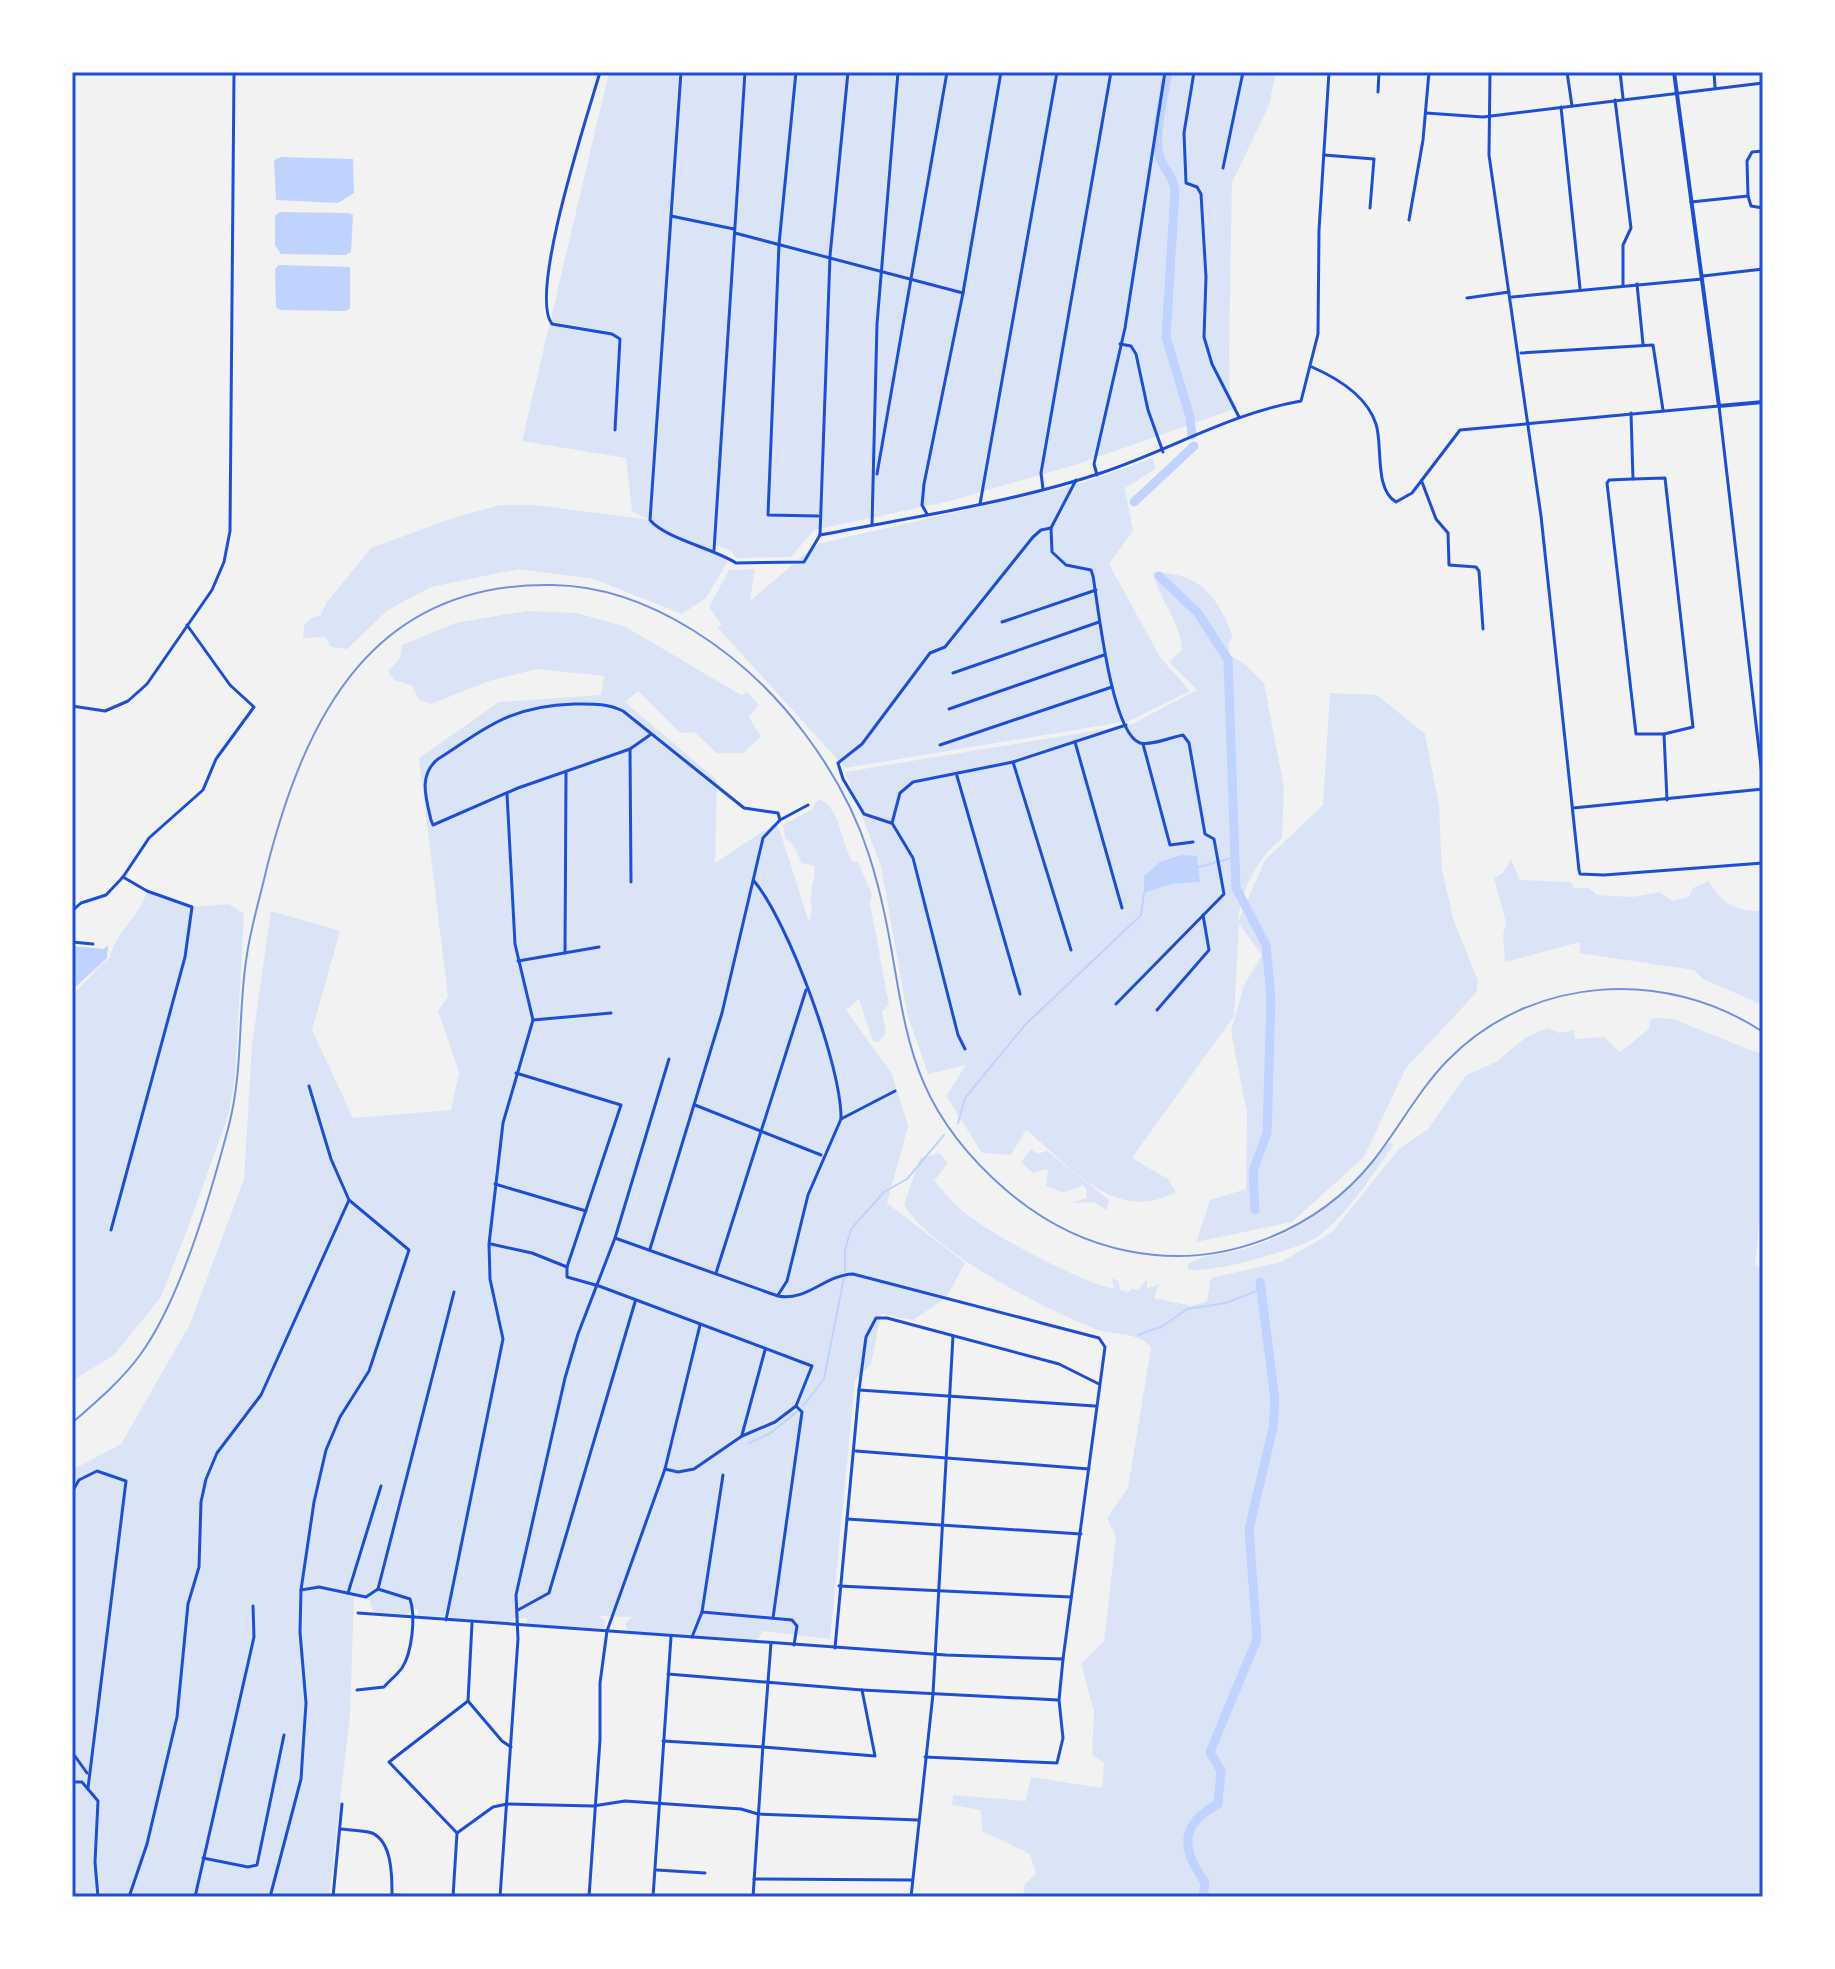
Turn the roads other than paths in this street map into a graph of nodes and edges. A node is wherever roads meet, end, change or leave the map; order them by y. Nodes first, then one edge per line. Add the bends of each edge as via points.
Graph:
1 (234, 72) edge
2 (600, 72) edge
3 (681, 72) edge
4 (745, 72) edge
5 (796, 72) edge
6 (848, 72) edge
7 (898, 72) edge
8 (947, 72) edge
9 (1001, 72) edge
10 (1057, 72) edge
11 (1111, 72) edge
12 (1165, 72) edge
13 (1194, 72) edge
14 (1243, 72) edge
15 (1329, 72) edge
16 (1379, 72) edge
17 (1429, 72) edge
18 (1490, 72) edge
19 (1567, 72) edge
20 (1620, 72) edge
21 (1674, 72) edge
22 (1714, 72) edge
23 (1763, 83) edge
24 (1715, 87) junction
25 (1676, 91) junction
26 (1378, 92) dead end
27 (1623, 98) junction
28 (1615, 99) junction
29 (1572, 106) junction
30 (1561, 107) junction
31 (1426, 113) junction
32 (1488, 116) junction
33 (1763, 151) edge
34 (1324, 155) junction
35 (1223, 168) dead end
36 (1748, 196) junction
37 (1691, 202) junction
38 (1370, 208) dead end
39 (1763, 208) edge
40 (669, 215) junction
41 (1409, 220) dead end
42 (734, 231) junction
43 (779, 244) junction
44 (830, 256) junction
45 (1763, 269) edge
46 (884, 273) junction
47 (1702, 277) junction
48 (909, 280) junction
49 (1637, 284) junction
50 (1623, 285) junction
51 (1580, 288) junction
52 (1509, 292) junction
53 (963, 293) junction
54 (1512, 297) junction
55 (1467, 298) dead end
56 (1120, 344) junction
57 (1643, 344) junction
58 (1521, 353) junction
59 (1312, 367) junction
60 (1763, 402) edge
61 (1719, 406) junction
62 (1663, 410) junction
63 (1631, 413) junction
64 (1239, 417) junction
65 (1528, 422) junction
66 (615, 430) dead end
67 (1163, 452) junction
68 (1097, 475) junction
69 (1633, 479) junction
70 (1076, 480) junction
71 (1422, 482) junction
72 (875, 485) junction
73 (1043, 489) junction
74 (980, 504) junction
75 (927, 514) junction
76 (818, 516) junction
77 (872, 525) junction
78 (1051, 528) junction
79 (820, 535) junction
80 (714, 550) junction
81 (1096, 590) junction
82 (1002, 622) dead end
83 (1099, 622) junction
84 (187, 625) junction
85 (1483, 629) dead end
86 (1104, 655) junction
87 (953, 673) dead end
88 (1112, 687) junction
89 (1763, 687) edge
90 (1753, 689) junction
91 (72, 706) edge
92 (949, 709) dead end
93 (1126, 725) junction
94 (1664, 734) junction
95 (650, 735) junction
96 (1075, 742) junction
97 (1143, 744) junction
98 (940, 745) dead end
99 (630, 749) junction
100 (1013, 762) junction
101 (566, 772) junction
102 (957, 776) junction
103 (1763, 786) edge
104 (507, 794) junction
105 (1667, 800) junction
106 (808, 805) dead end
107 (1573, 808) junction
108 (780, 820) junction
109 (892, 823) junction
110 (1193, 842) dead end
111 (1763, 863) edge
112 (123, 877) junction
113 (754, 880) junction
114 (631, 882) dead end
115 (1122, 908) dead end
116 (72, 911) edge
117 (1203, 915) junction
118 (72, 942) edge
119 (93, 944) dead end
120 (599, 947) dead end
121 (1071, 950) dead end
122 (565, 953) junction
123 (518, 961) junction
124 (806, 990) junction
125 (1020, 994) dead end
126 (1116, 1004) dead end
127 (1157, 1010) dead end
128 (611, 1013) dead end
129 (533, 1020) junction
130 (965, 1049) dead end
131 (669, 1059) dead end
132 (516, 1073) junction
133 (309, 1086) dead end
134 (895, 1091) dead end
135 (695, 1105) junction
136 (841, 1119) junction
137 (759, 1131) junction
138 (823, 1155) junction
139 (495, 1184) junction
140 (349, 1200) junction
141 (586, 1211) junction
142 (111, 1230) dead end
143 (615, 1238) junction
144 (489, 1244) junction
145 (650, 1249) junction
146 (567, 1267) junction
147 (716, 1273) junction
148 (599, 1286) junction
149 (454, 1292) dead end
150 (778, 1296) junction
151 (635, 1302) junction
152 (700, 1325) junction
153 (953, 1336) junction
154 (765, 1350) junction
155 (1099, 1384) junction
156 (859, 1390) junction
157 (951, 1398) junction
158 (796, 1406) junction
159 (1097, 1406) junction
160 (742, 1436) junction
161 (856, 1451) junction
162 (948, 1461) junction
163 (665, 1469) junction
164 (1089, 1469) junction
165 (723, 1475) dead end
166 (381, 1486) dead end
167 (72, 1492) edge
168 (847, 1519) junction
169 (944, 1525) junction
170 (1081, 1534) junction
171 (839, 1586) junction
172 (378, 1589) junction
173 (301, 1590) junction
174 (940, 1590) junction
175 (348, 1593) junction
176 (1072, 1597) junction
177 (253, 1606) dead end
178 (518, 1610) junction
179 (702, 1612) junction
180 (358, 1613) dead end
181 (773, 1618) junction
182 (412, 1619) junction
183 (446, 1620) junction
184 (472, 1622) junction
185 (519, 1624) junction
186 (607, 1631) junction
187 (671, 1636) junction
188 (692, 1637) junction
189 (771, 1643) junction
190 (794, 1645) junction
191 (835, 1648) junction
192 (935, 1655) junction
193 (1063, 1659) junction
194 (668, 1674) junction
195 (767, 1684) junction
196 (357, 1690) dead end
197 (862, 1690) junction
198 (933, 1694) junction
199 (1059, 1700) junction
200 (468, 1701) junction
201 (284, 1735) dead end
202 (663, 1741) junction
203 (763, 1746) junction
204 (511, 1747) junction
205 (72, 1752) edge
206 (925, 1757) junction
207 (87, 1773) junction
208 (72, 1782) edge
209 (88, 1788) junction
210 (342, 1804) dead end
211 (507, 1804) junction
212 (659, 1804) junction
213 (593, 1806) junction
214 (758, 1814) junction
215 (918, 1820) junction
216 (340, 1829) junction
217 (457, 1833) junction
218 (203, 1858) junction
219 (655, 1869) junction
220 (705, 1873) dead end
221 (754, 1879) junction
222 (912, 1880) junction
223 (392, 1896) edge
224 (98, 1897) edge
225 (129, 1897) edge
226 (195, 1897) edge
227 (270, 1897) edge
228 (333, 1897) edge
229 (444, 1897) edge
230 (453, 1897) edge
231 (500, 1897) edge
232 (589, 1897) edge
233 (653, 1897) edge
234 (753, 1897) edge
235 (911, 1897) edge

1 - 84 street via 230,531 212,590
2 - 66 street via 568,182 544,298 552,324 620,339
3 - 40 street
4 - 42 street
5 - 43 street
6 - 44 street
7 - 46 street
8 - 48 street
9 - 53 street
10 - 74 street
11 - 73 street via 1041,473
12 - 56 street
13 - 64 street via 1184,133 1186,183 1201,194 1204,337
14 - 35 street
15 - 34 street
16 - 26 street
17 - 31 street
18 - 32 street
19 - 29 street
20 - 27 street
21 - 25 street
22 - 24 street
23 - 24 street
24 - 25 street
25 - 27 street
25 - 37 street
27 - 28 street
28 - 29 street
28 - 50 street via 1631,228 1623,245
29 - 30 street
30 - 32 street
30 - 51 street
31 - 32 street
31 - 41 street
32 - 52 street
33 - 36 street via 1752,152 1747,161
34 - 38 street via 1374,159
34 - 59 street via 1318,334
36 - 37 street
36 - 39 street via 1751,206
37 - 47 street
40 - 42 street
40 - 80 street via 650,520
42 - 43 street
42 - 80 street
43 - 44 street
43 - 76 street via 768,515
44 - 46 street
44 - 76 street
45 - 47 street
46 - 48 street
46 - 72 street via 877,324
47 - 49 street
47 - 61 street
48 - 53 street
48 - 72 street
49 - 50 street
49 - 57 street
50 - 51 street
51 - 54 street
52 - 54 street
52 - 55 street
53 - 75 street via 924,484 922,505
54 - 58 street
56 - 67 street via 1131,346 1136,354
56 - 68 street via 1094,464
57 - 58 street
57 - 62 street via 1655,347
58 - 65 street
59 - 64 street via 1301,401
59 - 71 street via 1342,383 1371,413 1388,497 1400,502
60 - 61 street
61 - 62 street
61 - 90 street
62 - 63 street
63 - 65 street
63 - 69 street
64 - 67 street
65 - 71 street via 1460,430
65 - 107 street
67 - 68 street
68 - 70 street
69 - 94 street via 1607,483 1636,734
69 - 94 street via 1665,478 1693,727
70 - 73 street
70 - 78 street
71 - 85 street via 1436,519 1448,533 1449,565 1479,571
72 - 77 street
73 - 74 street
74 - 75 street
75 - 77 street
76 - 79 street
77 - 79 street
78 - 81 street via 1052,552 1066,565 1091,570
78 - 109 street via 1033,537 945,647 930,653 862,744 838,763 864,814
79 - 80 street via 810,557 801,563 736,563
81 - 82 street
81 - 83 street
83 - 86 street
83 - 87 street
84 - 91 street via 147,684 128,701 105,711
84 - 112 street via 230,685 254,707 216,759 203,790 149,838
86 - 88 street
86 - 92 street
88 - 93 street
88 - 98 street
89 - 90 street
90 - 103 street
93 - 96 street
93 - 97 street
94 - 105 street
95 - 99 street
95 - 104 street via 613,706 544,705 497,720 438,759 424,776 433,825
95 - 108 street via 744,808 773,811
96 - 100 street
96 - 115 street
97 - 110 street via 1170,845
97 - 117 street via 1183,735 1189,743 1205,834 1214,839 1224,894
99 - 101 street
99 - 114 street
100 - 102 street
100 - 121 street
101 - 104 street
101 - 122 street
102 - 109 street via 908,785 900,793
102 - 125 street
103 - 105 street
104 - 123 street
105 - 107 street
106 - 108 street
107 - 111 street via 1580,874
108 - 113 street via 763,838
109 - 130 street via 913,858
112 - 116 street via 106,895
112 - 142 street via 192,907 185,957
113 - 124 street
113 - 135 street
117 - 126 street
117 - 127 street via 1209,950
118 - 119 street
120 - 122 street
122 - 123 street
123 - 129 street
124 - 136 street via 840,1088
124 - 137 street
128 - 129 street
129 - 132 street
131 - 143 street
132 - 139 street
132 - 141 street via 621,1105
133 - 140 street
134 - 136 street
135 - 137 street
135 - 145 street
136 - 138 street
137 - 138 street
137 - 147 street
138 - 150 street via 787,1281
139 - 141 street
139 - 144 street
140 - 173 street via 409,1250 369,1371 326,1450
140 - 225 street via 261,1395 217,1453 202,1493 199,1567 188,1604 177,1717
141 - 146 street
143 - 145 street
143 - 148 street
144 - 146 street
144 - 183 street via 503,1339
145 - 147 street
146 - 148 street via 567,1277
147 - 150 street
148 - 151 street
148 - 178 street via 565,1378 516,1595
149 - 172 street
150 - 155 street via 791,1299 840,1274 853,1274 1099,1338 1105,1347
151 - 152 street
151 - 178 street via 549,1593
152 - 154 street
152 - 163 street
153 - 155 street via 1059,1364
153 - 156 street via 876,1318 866,1337
153 - 157 street
154 - 158 street via 812,1366
154 - 160 street
155 - 159 street
156 - 157 street
156 - 161 street
157 - 159 street
157 - 162 street
158 - 160 street
158 - 181 street via 802,1412
159 - 164 street
160 - 163 street via 694,1469
161 - 162 street
161 - 168 street
162 - 164 street
162 - 169 street
163 - 186 street
164 - 170 street
165 - 179 street
166 - 175 street
167 - 207 street via 79,1480 97,1471 126,1481
168 - 169 street
168 - 171 street
169 - 170 street
169 - 174 street
170 - 176 street
171 - 174 street
171 - 191 street
172 - 175 street via 366,1597
172 - 182 street via 410,1599
173 - 175 street via 319,1587
173 - 227 street via 304,1750
174 - 176 street
174 - 192 street
176 - 193 street
177 - 218 street via 254,1637
178 - 185 street
179 - 181 street
179 - 188 street
180 - 182 street
181 - 190 street via 796,1622
182 - 183 street
182 - 196 street via 402,1669 384,1687
183 - 184 street
184 - 185 street
184 - 200 street
185 - 186 street
185 - 204 street
186 - 187 street
186 - 213 street
187 - 188 street
187 - 194 street
188 - 189 street
189 - 190 street
189 - 195 street
190 - 191 street
191 - 192 street
192 - 193 street
192 - 198 street
193 - 199 street
194 - 195 street
194 - 202 street
195 - 197 street
195 - 203 street
197 - 198 street
197 - 203 street via 875,1756
198 - 199 street
198 - 206 street
199 - 206 street via 1063,1738 1055,1765
200 - 204 street
200 - 217 street via 389,1762
201 - 218 street via 257,1865
202 - 203 street
202 - 212 street
203 - 214 street
204 - 211 street
205 - 207 street
206 - 215 street
207 - 209 street
208 - 209 street
209 - 224 street via 98,1801
210 - 216 street
211 - 213 street
211 - 217 street via 493,1807
211 - 231 street
212 - 213 street via 625,1801
212 - 214 street
212 - 219 street
213 - 232 street
214 - 215 street
214 - 221 street
215 - 222 street
216 - 223 street via 378,1838 389,1855
216 - 228 street
217 - 230 street
218 - 226 street
219 - 220 street
219 - 233 street
221 - 222 street
221 - 234 street
222 - 235 street
223 - 229 street

